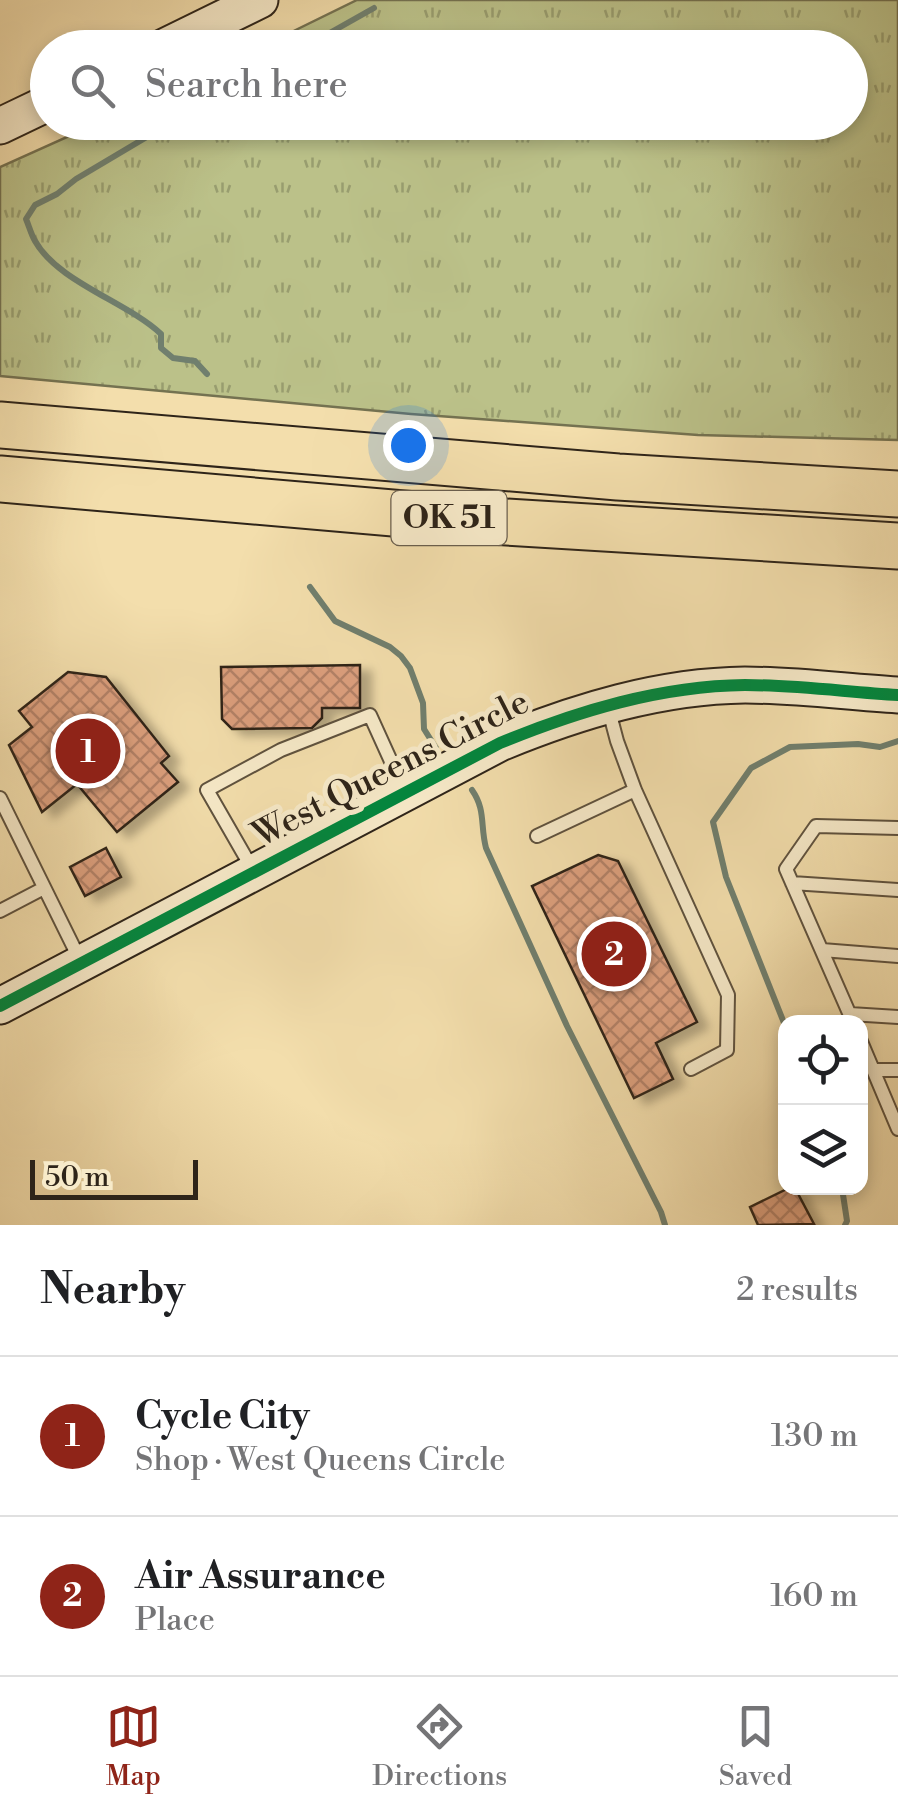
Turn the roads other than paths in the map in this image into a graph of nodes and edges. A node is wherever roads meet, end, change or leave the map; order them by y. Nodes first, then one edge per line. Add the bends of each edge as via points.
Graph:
1 (260, 0) edge
2 (199, 30) edge
3 (30, 112) edge
4 (0, 126) edge
5 (0, 426) edge
6 (0, 478) edge
7 (898, 494) edge
8 (898, 546) edge
9 (898, 695) edge
10 (607, 704) junction
11 (635, 790) junction
12 (406, 792) junction
13 (0, 798) edge
14 (898, 828) edge
15 (537, 836) dead end
16 (254, 871) junction
17 (792, 884) junction
18 (44, 888) junction
19 (898, 890) edge
20 (0, 911) edge
21 (822, 950) junction
22 (898, 956) edge
23 (82, 964) junction
24 (0, 1006) edge
25 (851, 1015) edge
26 (898, 1017) edge
27 (868, 1018) edge
28 (868, 1058) edge
29 (691, 1070) dead end
30 (873, 1070) junction
31 (898, 1070) edge
32 (898, 1128) edge

1 - 2 street
3 - 4 street
5 - 7 highway, OK 51
6 - 8 highway, OK 51 via 474,520
9 - 10 street, West Queens Circle via 744,685
10 - 11 lane
10 - 12 street, West Queens Circle via 500,743
11 - 15 lane
11 - 29 lane via 728,995 727,1050
12 - 16 street, West Queens Circle
12 - 16 lane via 370,715 281,750 207,790
13 - 18 lane
14 - 17 lane via 816,826 786,870
16 - 23 street, West Queens Circle
17 - 19 lane
17 - 21 lane
18 - 20 lane
18 - 23 lane
21 - 22 lane
21 - 25 lane
23 - 24 street, West Queens Circle
26 - 27 lane
28 - 30 lane
30 - 31 lane
30 - 32 lane

